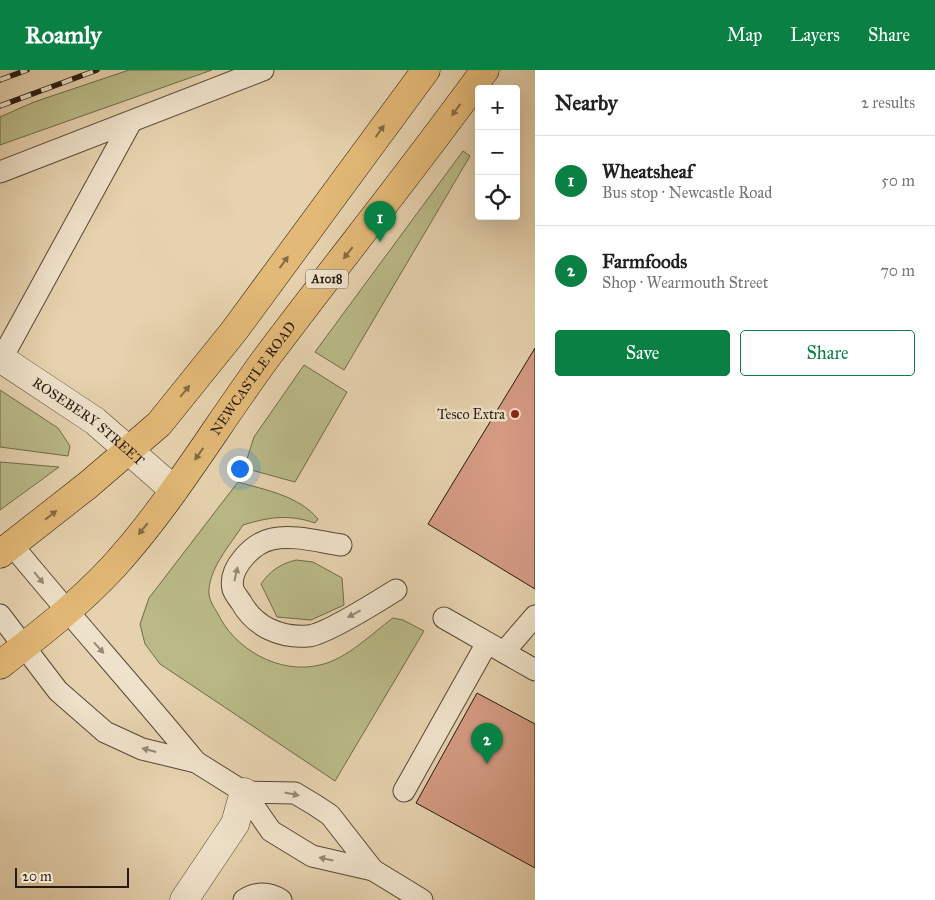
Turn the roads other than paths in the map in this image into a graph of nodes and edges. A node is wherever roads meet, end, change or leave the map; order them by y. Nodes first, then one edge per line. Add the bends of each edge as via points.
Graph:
1 (263, 70) edge
2 (426, 70) edge
3 (485, 70) edge
4 (131, 122) junction
5 (0, 172) edge
6 (1, 358) edge
7 (128, 451) junction
8 (174, 490) junction
9 (341, 545) dead end
10 (6, 549) edge
11 (396, 590) dead end
12 (66, 612) junction
13 (0, 615) edge
14 (535, 616) edge
15 (444, 618) dead end
16 (23, 647) junction
17 (496, 647) junction
18 (0, 665) edge
19 (535, 670) edge
20 (196, 762) junction
21 (404, 791) dead end
22 (244, 792) junction
23 (373, 870) junction
24 (184, 900) edge
25 (244, 900) edge
26 (280, 900) edge
27 (422, 900) edge

1 - 4 lane
7 -> 2 highway via 159,424 234,331
3 -> 8 highway, NEWCASTLE ROAD / A1018 via 266,358
4 - 5 lane
4 - 6 lane
6 - 7 street, ROSEBERY STREET via 95,421
7 - 8 street, ROSEBERY STREET
10 -> 7 highway
8 -> 12 highway, NEWCASTLE ROAD / A1018 via 114,566
11 -> 9 lane via 310,636 280,635 262,626 244,608 233,588 237,567 249,551 272,539
10 -> 12 lane
12 - 16 highway, NEWCASTLE ROAD / A1018
12 -> 20 lane
13 - 16 lane
14 - 17 lane
15 - 17 lane
16 - 18 highway, NEWCASTLE ROAD / A1018
20 -> 16 lane via 142,749 105,732 58,691
17 - 19 lane
17 - 21 lane
20 - 22 lane
23 -> 22 lane via 312,856 271,831
22 -> 23 lane via 295,793 315,805 330,815
22 - 24 street via 235,824
23 - 27 lane
25 - 26 lane via 263,893

